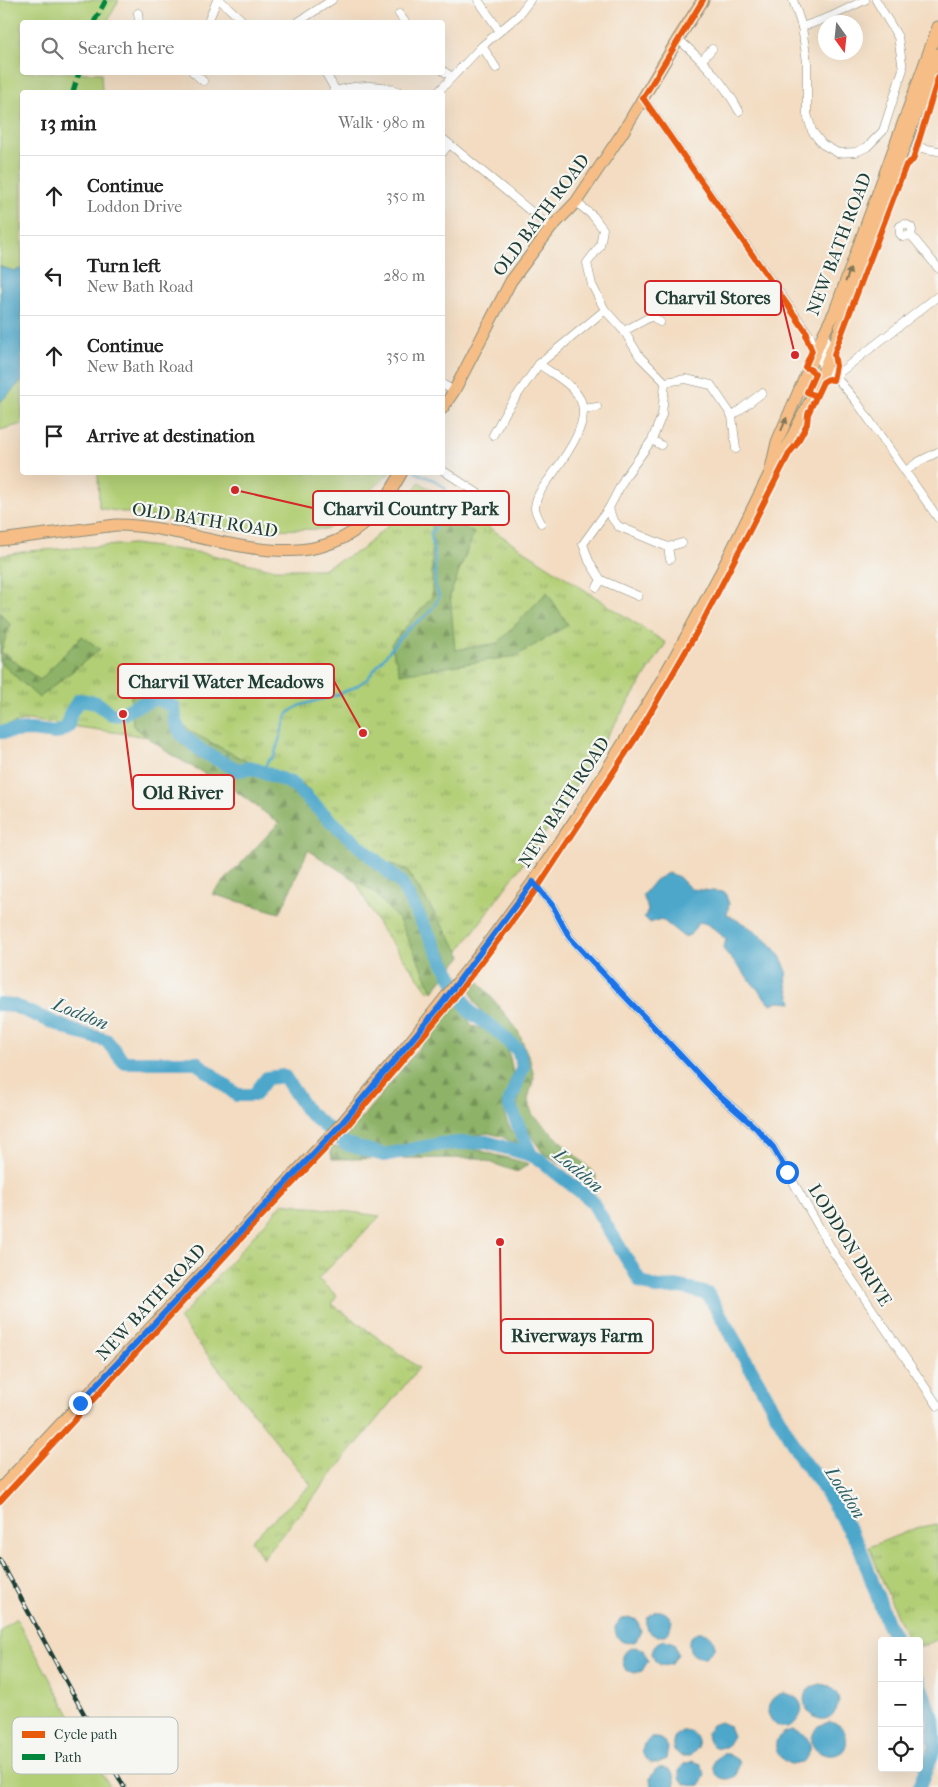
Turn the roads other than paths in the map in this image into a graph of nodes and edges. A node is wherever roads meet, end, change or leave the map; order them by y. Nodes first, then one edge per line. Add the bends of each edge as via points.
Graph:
1 (219, 0) edge
2 (332, 0) edge
3 (478, 0) edge
4 (530, 0) edge
5 (703, 0) edge
6 (793, 0) edge
7 (865, 0) edge
8 (876, 0) edge
9 (138, 13) dead end
10 (399, 14) dead end
11 (139, 20) edge
12 (209, 20) edge
13 (242, 20) edge
14 (301, 20) edge
15 (404, 20) edge
16 (802, 27) junction
17 (938, 27) edge
18 (499, 30) junction
19 (678, 38) junction
20 (482, 46) junction
21 (712, 49) dead end
22 (938, 54) edge
23 (702, 60) junction
24 (496, 68) dead end
25 (445, 72) edge
26 (196, 75) edge
27 (326, 75) edge
28 (452, 77) junction
29 (938, 78) edge
30 (203, 81) dead end
31 (334, 90) edge
32 (346, 90) edge
33 (396, 90) edge
34 (440, 90) edge
35 (644, 98) junction
36 (739, 111) dead end
37 (445, 141) edge
38 (449, 144) junction
39 (445, 149) edge
40 (938, 151) edge
41 (576, 202) junction
42 (551, 228) junction
43 (911, 235) dead end
44 (938, 268) edge
45 (938, 296) edge
46 (650, 303) dead end
47 (605, 310) junction
48 (652, 316) junction
49 (831, 321) junction
50 (660, 322) dead end
51 (624, 331) junction
52 (822, 335) junction
53 (810, 336) junction
54 (816, 352) junction
55 (539, 364) junction
56 (825, 366) junction
57 (835, 376) junction
58 (665, 382) junction
59 (445, 386) edge
60 (454, 392) junction
61 (762, 394) dead end
62 (445, 405) edge
63 (498, 406) dead end
64 (597, 408) dead end
65 (584, 409) junction
66 (507, 410) junction
67 (732, 416) junction
68 (493, 435) dead end
69 (652, 440) junction
70 (661, 445) dead end
71 (736, 449) dead end
72 (938, 452) edge
73 (546, 469) dead end
74 (771, 471) junction
75 (906, 471) junction
76 (445, 472) edge
77 (554, 473) junction
78 (401, 475) edge
79 (478, 494) junction
80 (496, 502) dead end
81 (474, 503) dead end
82 (609, 508) junction
83 (938, 518) edge
84 (541, 523) dead end
85 (0, 540) edge
86 (682, 543) dead end
87 (668, 547) junction
88 (670, 559) dead end
89 (638, 596) dead end
90 (533, 882) junction
91 (938, 1406) edge
92 (0, 1489) edge

1 - 12 street
1 - 13 street
2 - 14 street
3 - 18 street
4 - 18 street via 518,16
5 - 19 main road, OLD BATH ROAD
6 - 16 street
7 - 16 street
8 - 16 street via 898,37 903,69 883,131 856,152 838,153 822,144 812,131 807,114
9 - 11 street
10 - 15 street
49 -> 17 main road, NEW BATH ROAD
18 - 20 street
19 - 23 street
19 - 35 main road, OLD BATH ROAD
20 - 24 street
20 - 28 street
21 - 23 street
22 - 56 main road, NEW BATH ROAD
23 - 36 street via 736,96
25 - 28 street
26 - 30 street
27 - 31 street
28 - 34 street
29 - 40 street via 916,147
32 - 33 street via 367,86
35 - 41 main road, OLD BATH ROAD
35 - 53 street
37 - 38 street
38 - 39 street
38 - 42 street
41 - 42 main road, OLD BATH ROAD
41 - 47 street via 603,229 600,246 587,263 592,285
42 - 60 main road, OLD BATH ROAD via 511,281
43 - 44 street
45 - 57 street
46 - 48 street
47 - 51 street
47 - 55 street
48 - 50 street
48 - 51 street
49 - 52 main road, NEW BATH ROAD
49 - 56 street via 824,346
51 - 58 street via 640,357
52 - 53 street
52 - 54 main road, NEW BATH ROAD
53 - 54 street
54 - 56 street
74 -> 54 main road, NEW BATH ROAD via 777,442
55 - 65 street via 570,386
55 - 66 street
56 - 57 street
56 - 74 main road, NEW BATH ROAD via 785,451
57 - 75 street
58 - 67 street via 686,379 711,385
58 - 69 street via 662,415
59 - 60 street
60 - 62 main road, OLD BATH ROAD
61 - 67 street
63 - 66 street
64 - 65 street
65 - 77 street via 581,425 568,454
66 - 68 street
67 - 71 street
69 - 70 street
69 - 82 street
72 - 75 street
73 - 77 street
74 - 90 main road, NEW BATH ROAD via 719,576 654,692 587,802
75 - 83 street
76 - 79 street
77 - 84 street via 537,496 535,510
78 - 85 main road, OLD BATH ROAD via 369,519 348,536 313,549 242,547 132,525
79 - 80 street
79 - 81 street
82 - 87 street via 618,526
82 - 89 street via 583,544 599,583
86 - 87 street
87 - 88 street
90 - 91 street, LODDON DRIVE via 552,905 570,938 715,1092 773,1147 834,1254
90 - 92 main road, NEW BATH ROAD via 440,1006 342,1123

